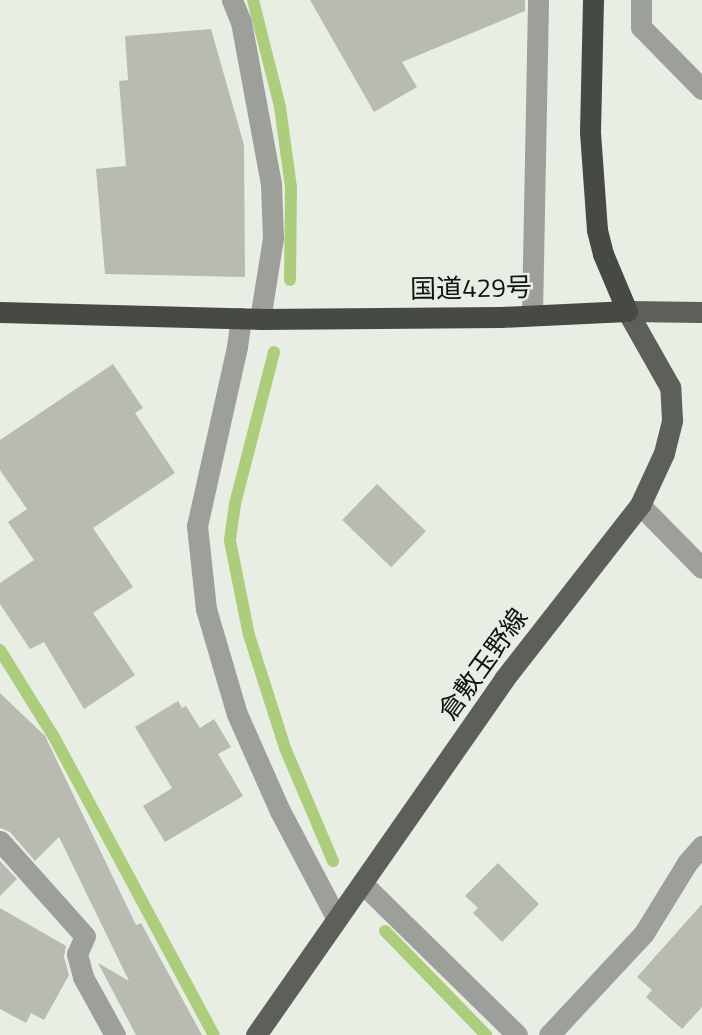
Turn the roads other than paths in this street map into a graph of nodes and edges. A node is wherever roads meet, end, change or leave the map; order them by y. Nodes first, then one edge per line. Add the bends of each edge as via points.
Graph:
1 (232, 0) edge
2 (538, 0) edge
3 (593, 0) edge
4 (641, 0) edge
5 (702, 89) edge
6 (627, 311) junction
7 (0, 312) edge
8 (702, 312) edge
9 (532, 315) junction
10 (251, 318) junction
11 (640, 505) junction
12 (702, 568) edge
13 (0, 841) edge
14 (702, 846) edge
15 (362, 883) junction
16 (337, 919) junction
17 (115, 1035) edge
18 (256, 1035) edge
19 (517, 1035) edge
20 (549, 1035) edge

1 - 10 street via 241,22 271,184 273,238
2 - 9 street
3 - 6 highway via 590,132 597,230
4 - 5 street via 641,27
6 - 8 main road
6 - 9 highway, 国道429号
6 - 11 main road, 倉敷玉野線 via 670,387 673,419 664,453
7 - 10 highway, 国道429号
9 - 10 highway, 国道429号
10 - 16 street via 237,348 197,526 206,609 237,714 280,811
11 - 12 street
11 - 15 main road, 倉敷玉野線 via 504,679
13 - 17 street via 85,936 77,954 83,977
14 - 20 street via 644,933
15 - 16 main road, 倉敷玉野線
15 - 19 street
16 - 18 main road, 倉敷玉野線

